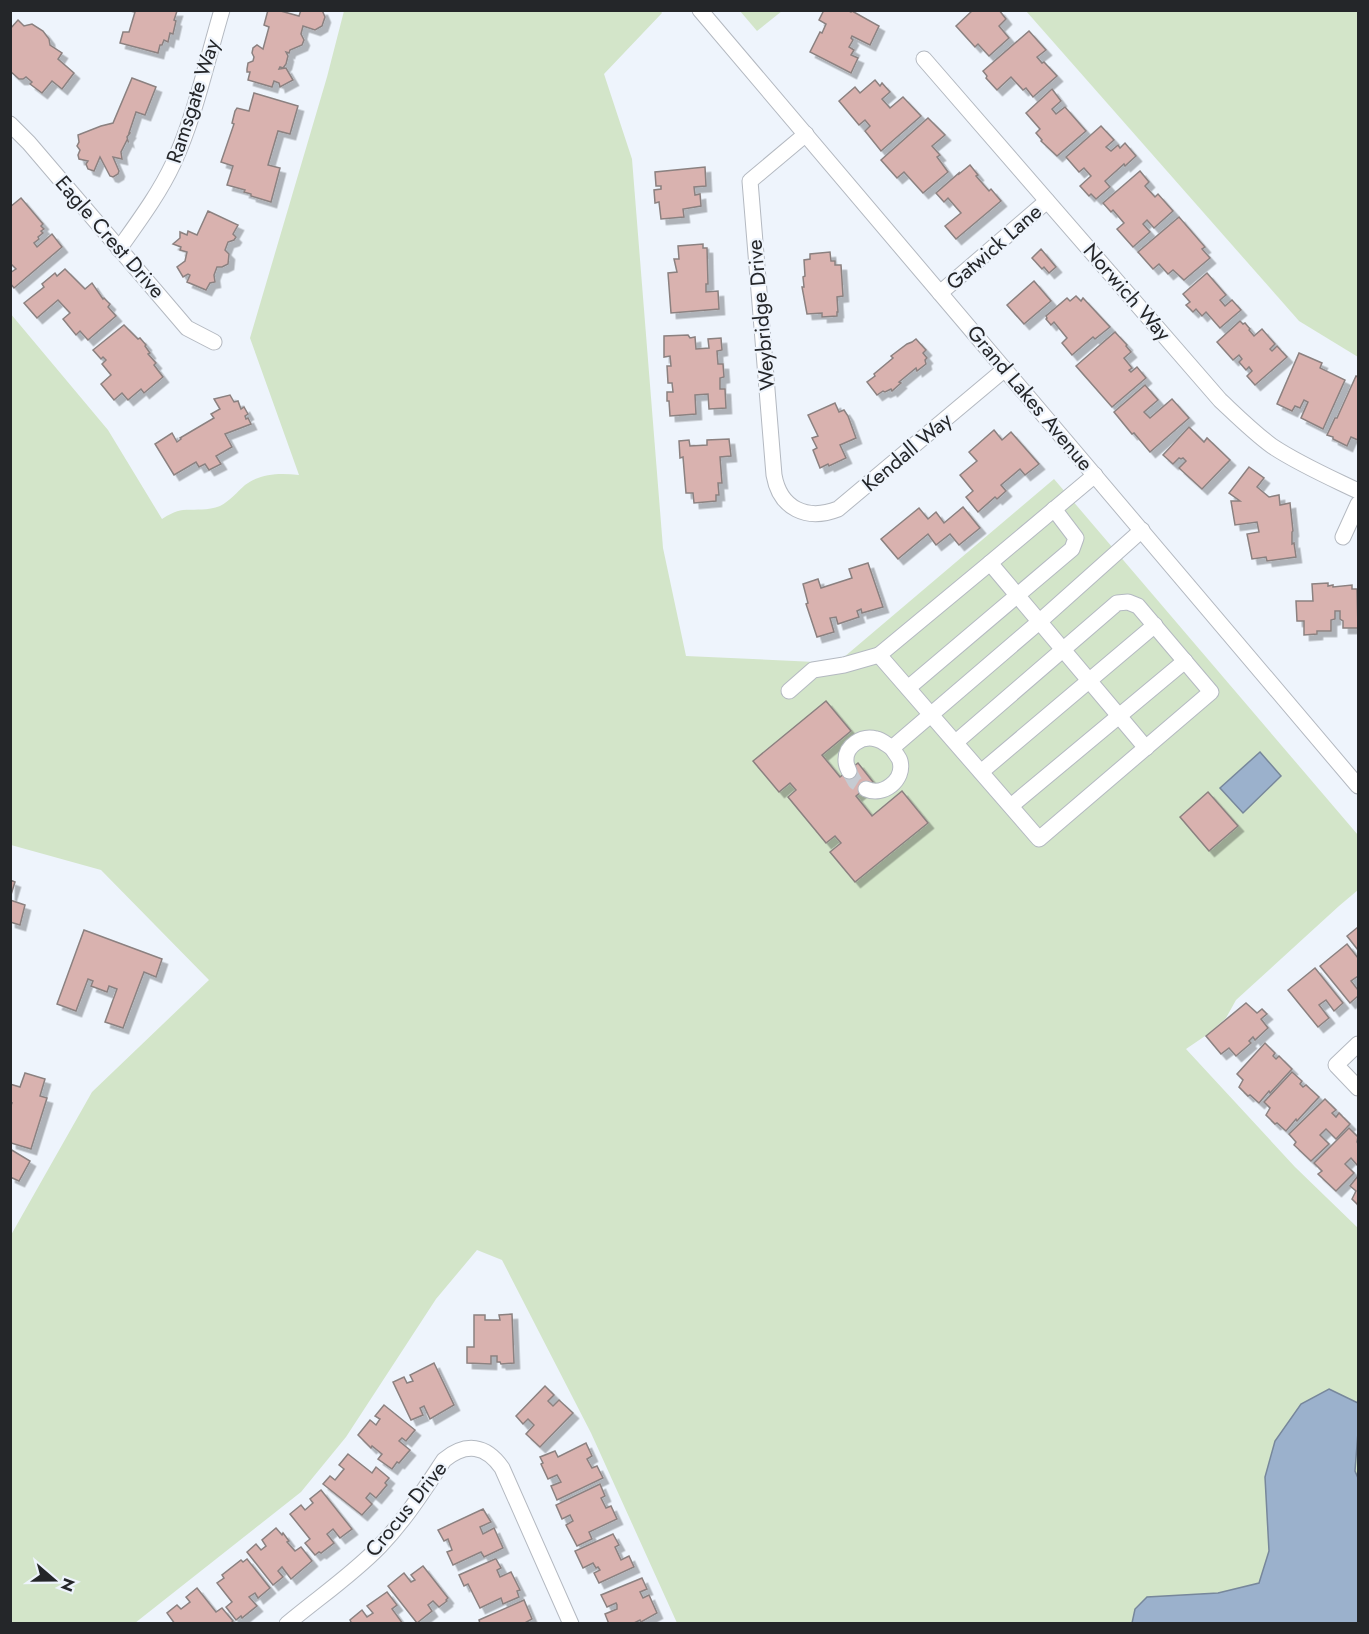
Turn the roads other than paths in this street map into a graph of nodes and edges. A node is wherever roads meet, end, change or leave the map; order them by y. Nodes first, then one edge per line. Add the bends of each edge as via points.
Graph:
1 (222, 10) edge
2 (700, 10) edge
3 (924, 59) dead end
4 (10, 124) edge
5 (806, 134) junction
6 (1047, 201) junction
7 (119, 249) junction
8 (940, 293) junction
9 (214, 342) dead end
10 (1005, 369) junction
11 (1095, 475) junction
12 (1359, 491) edge
13 (1359, 504) edge
14 (1054, 509) junction
15 (800, 511) joint
16 (1142, 530) junction
17 (1343, 537) dead end
18 (990, 563) junction
19 (1017, 595) junction
20 (1040, 622) junction
21 (1155, 625) junction
22 (1064, 649) junction
23 (879, 655) junction
24 (1185, 661) junction
25 (1090, 681) junction
26 (908, 688) junction
27 (789, 691) dead end
28 (931, 714) junction
29 (1120, 716) junction
30 (956, 742) junction
31 (892, 748) junction
32 (1146, 748) junction
33 (849, 771) dead end
34 (981, 772) junction
35 (1359, 786) edge
36 (866, 789) dead end
37 (1011, 807) junction
38 (1359, 1044) edge
39 (1359, 1088) edge
40 (286, 1623) edge
41 (571, 1623) edge

1 - 7 street, Ramsgate Way via 173,164 157,195
2 - 5 street, Grand Lakes Avenue
3 - 6 street, Norwich Way
4 - 7 street, Eagle Crest Drive
5 - 8 street, Grand Lakes Avenue
5 - 15 street, Weybridge Drive via 750,181 774,475 780,495
6 - 8 street, Gatwick Lane
6 - 12 street, Norwich Way via 1245,424 1301,464
7 - 9 street, Eagle Crest Drive via 188,327
8 - 10 street, Grand Lakes Avenue
10 - 11 street, Grand Lakes Avenue
10 - 15 street, Kendall Way via 838,509 825,514
11 - 14 street
11 - 16 street, Grand Lakes Avenue
13 - 17 street
14 - 18 street
14 - 19 street via 1076,538 1072,549
16 - 20 street
16 - 35 street, Grand Lakes Avenue
18 - 19 street
18 - 23 street
19 - 20 street
19 - 26 street
20 - 22 street
20 - 28 street
21 - 22 street via 1138,606 1117,603
21 - 24 street
21 - 25 street
22 - 25 street
22 - 30 street
23 - 26 street
23 - 27 street via 813,670
24 - 29 street
24 - 32 street via 1211,692
25 - 29 street
25 - 34 street
26 - 28 street
28 - 30 street
28 - 31 street
29 - 32 street
29 - 37 street
30 - 34 street
31 - 33 street via 878,739 864,738 854,743 847,754
31 - 36 street via 900,762 899,774 882,792
32 - 37 street via 1039,839
34 - 37 street
38 - 39 street via 1336,1065
40 - 41 street, Crocus Drive via 380,1546 444,1460 465,1448 487,1452 502,1468

